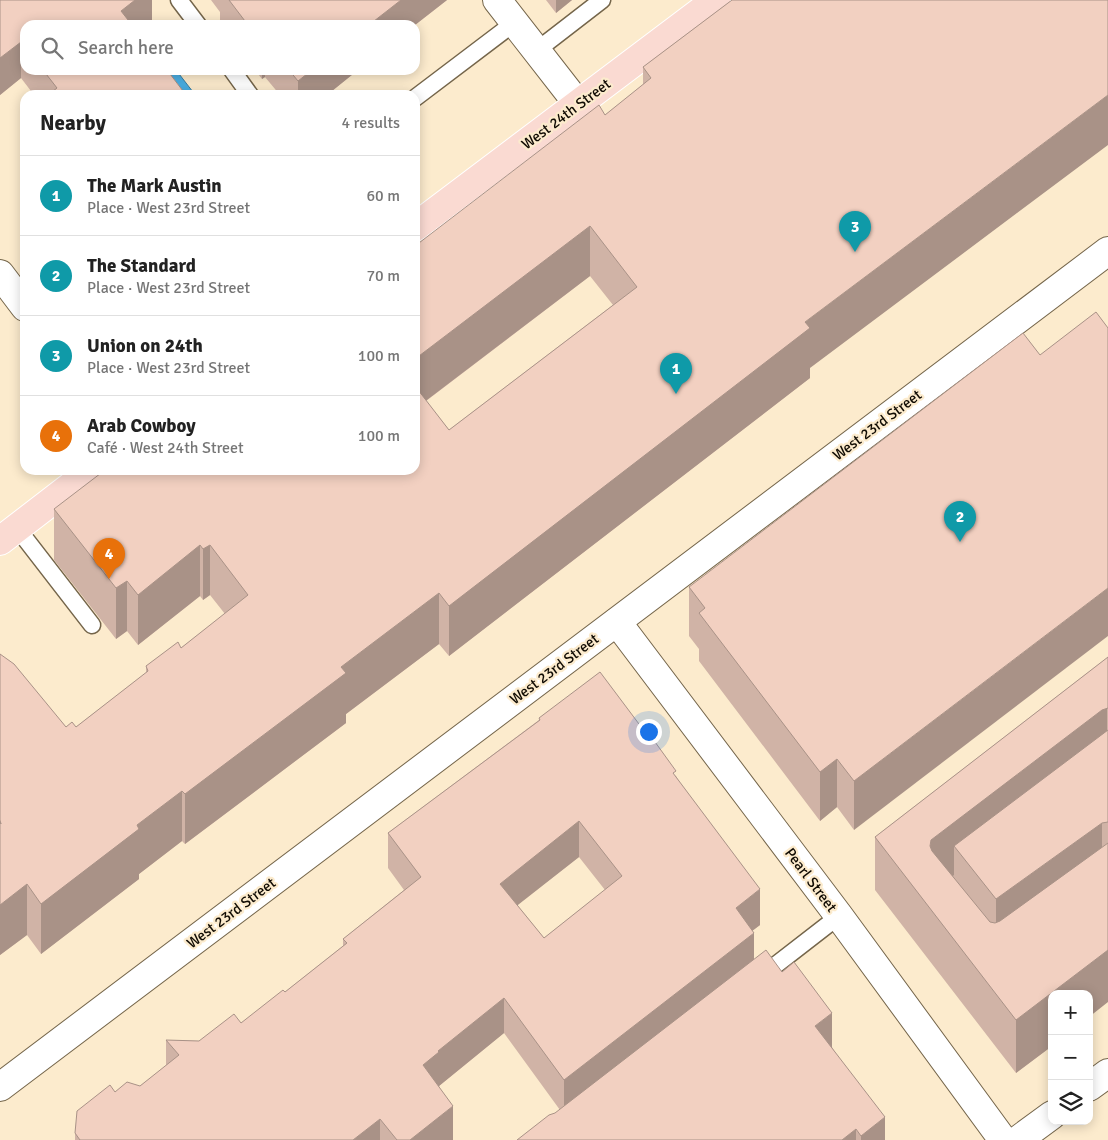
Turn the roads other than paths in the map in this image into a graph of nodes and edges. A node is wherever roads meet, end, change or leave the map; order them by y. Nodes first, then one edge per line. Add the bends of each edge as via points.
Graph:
1 (179, 0) edge
2 (496, 0) edge
3 (602, 0) edge
4 (713, 1) edge
5 (194, 20) edge
6 (514, 23) junction
7 (536, 51) junction
8 (236, 75) edge
9 (246, 90) edge
10 (420, 94) edge
11 (578, 104) junction
12 (420, 223) edge
13 (1108, 251) edge
14 (0, 274) edge
15 (20, 300) edge
16 (86, 475) edge
17 (9, 534) edge
18 (617, 622) junction
19 (92, 625) dead end
20 (839, 916) junction
21 (745, 989) edge
22 (1108, 1073) edge
23 (1093, 1084) edge
24 (0, 1087) edge
25 (1048, 1118) edge
26 (1003, 1140) edge
27 (1018, 1140) edge

1 - 5 lane
2 - 6 street
3 - 7 lane
4 - 11 main road, West 24th Street
6 - 7 street
6 - 10 lane
7 - 11 street
8 - 9 lane
11 - 12 main road, West 24th Street
13 - 18 street, West 23rd Street
14 - 15 street
16 - 17 main road
17 - 19 lane
18 - 20 street, Pearl Street
18 - 24 street, West 23rd Street
20 - 21 lane
20 - 26 street, Pearl Street
22 - 23 street
25 - 27 street

